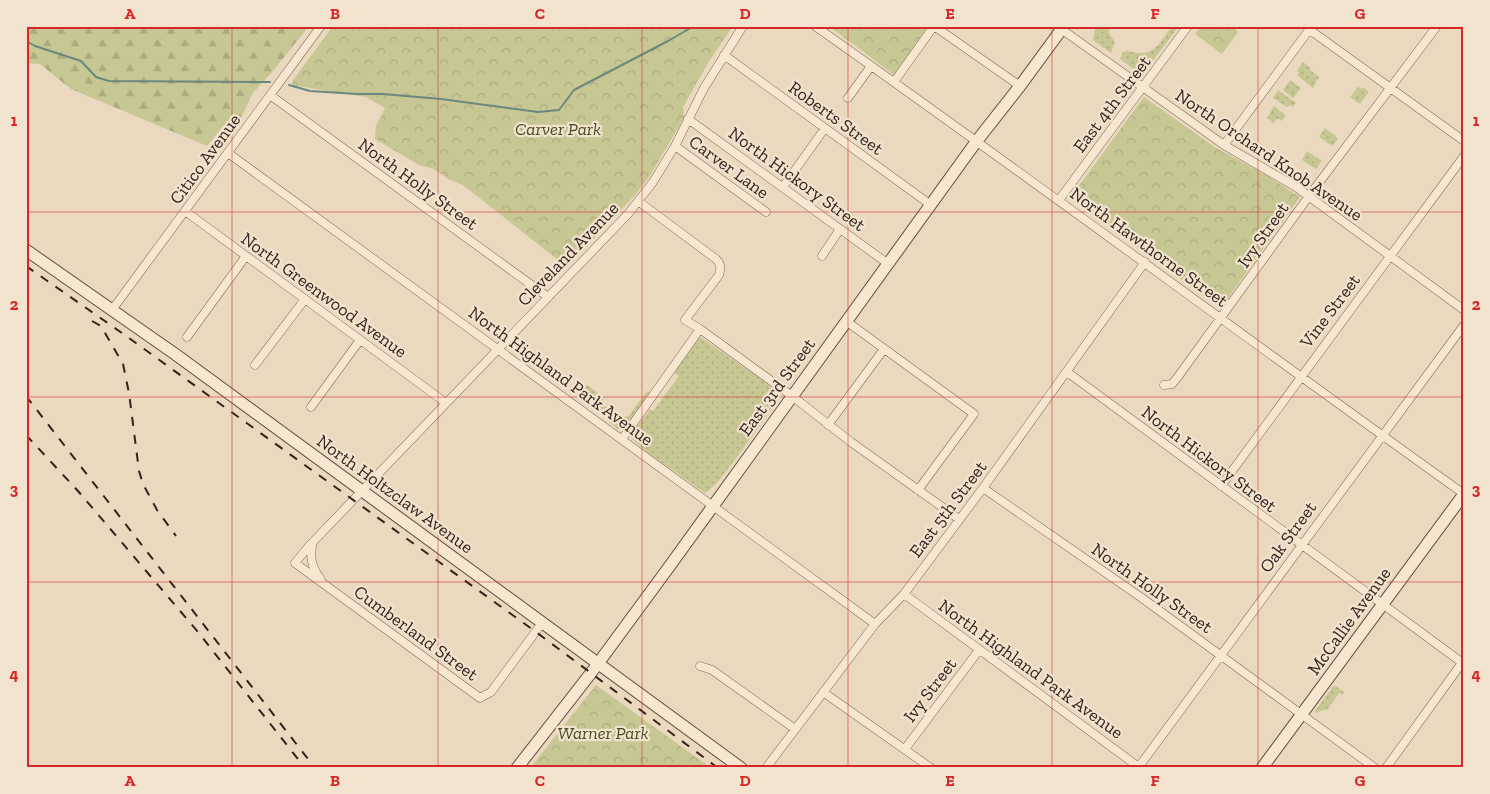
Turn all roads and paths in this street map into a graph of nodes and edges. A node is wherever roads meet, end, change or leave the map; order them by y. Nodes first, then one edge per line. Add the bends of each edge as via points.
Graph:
1 (321, 26) edge
2 (743, 26) edge
3 (815, 26) edge
4 (934, 26) edge
5 (1188, 26) edge
6 (1437, 26) edge
7 (1061, 27) edge
8 (1311, 28) edge
9 (724, 55) junction
10 (871, 66) junction
11 (894, 82) junction
12 (1020, 86) junction
13 (1143, 88) junction
14 (1391, 89) junction
15 (270, 95) junction
16 (848, 98) dead end
17 (688, 119) junction
18 (825, 128) junction
19 (1464, 141) edge
20 (976, 142) junction
21 (1224, 145) junction
22 (675, 146) junction
23 (228, 153) junction
24 (1464, 156) edge
25 (783, 187) junction
26 (1309, 196) junction
27 (1059, 200) junction
28 (638, 202) junction
29 (931, 205) junction
30 (185, 212) junction
31 (766, 212) dead end
32 (840, 229) junction
33 (26, 250) edge
34 (246, 256) junction
35 (822, 256) dead end
36 (1390, 256) junction
37 (1145, 262) junction
38 (887, 263) junction
39 (548, 297) junction
40 (305, 299) junction
41 (112, 310) junction
42 (1464, 310) edge
43 (1222, 318) junction
44 (846, 321) junction
45 (1464, 326) edge
46 (700, 330) junction
47 (186, 337) dead end
48 (360, 340) junction
49 (884, 349) junction
50 (499, 350) junction
51 (255, 365) dead end
52 (1066, 372) junction
53 (1301, 376) junction
54 (1164, 384) dead end
55 (792, 396) junction
56 (446, 403) junction
57 (311, 407) dead end
58 (828, 425) junction
59 (1382, 435) junction
60 (622, 439) junction
61 (1221, 486) junction
62 (983, 488) junction
63 (918, 490) junction
64 (362, 492) junction
65 (1464, 494) edge
66 (714, 505) junction
67 (959, 519) junction
68 (313, 541) junction
69 (1301, 546) junction
70 (295, 563) joint
71 (328, 587) junction
72 (904, 594) junction
73 (1382, 604) junction
74 (542, 623) junction
75 (875, 624) junction
76 (979, 650) junction
77 (1220, 655) junction
78 (1463, 662) edge
79 (599, 663) junction
80 (700, 666) dead end
81 (823, 692) junction
82 (1302, 714) junction
83 (795, 729) junction
84 (905, 749) junction
85 (1139, 767) edge
86 (517, 768) edge
87 (742, 768) edge
88 (766, 768) edge
89 (931, 768) edge
90 (1262, 768) edge
91 (1375, 768) edge
92 (1386, 768) edge

1 - 15 street, Citico Avenue
2 - 9 street, Cleveland Avenue
3 - 10 street, North Hawthorne Street
4 - 11 street
4 - 12 street
5 - 13 street, East 4th Street
6 - 14 street, Ivy Street
7 - 12 main road, East 3rd Street
7 - 13 street, North Orchard Knob Avenue
8 - 14 street
8 - 21 street
9 - 17 street, Cleveland Avenue
9 - 18 street, Roberts Street
10 - 11 street, North Hawthorne Street
10 - 16 street
11 - 20 street, North Hawthorne Street
12 - 20 main road, East 3rd Street
13 - 21 street, North Orchard Knob Avenue
13 - 27 street, East 4th Street
14 - 19 street
14 - 26 street, Ivy Street
15 - 23 street, Citico Avenue
15 - 39 street, North Holly Street
17 - 22 street, Cleveland Avenue
17 - 25 street, North Hickory Street
18 - 25 street
18 - 29 street, Roberts Street
20 - 27 street, North Hawthorne Street
20 - 29 main road, East 3rd Street
21 - 26 street, North Orchard Knob Avenue
22 - 28 street, Cleveland Avenue
22 - 31 street, Carver Lane
23 - 30 street, Citico Avenue
23 - 50 street, North Highland Park Avenue
24 - 36 street, Vine Street
25 - 32 street, North Hickory Street
26 - 36 street, North Orchard Knob Avenue
26 - 43 street, Ivy Street
27 - 37 street, North Hawthorne Street
28 - 39 street, Cleveland Avenue
28 - 46 street via 720,263 719,275 685,320
29 - 38 main road, East 3rd Street
30 - 34 street, North Greenwood Avenue
30 - 41 street, Citico Avenue
32 - 35 street
32 - 38 street, North Hickory Street
33 - 41 main road, North Holtzclaw Avenue
34 - 40 street, North Greenwood Avenue
34 - 47 street
36 - 42 street, North Orchard Knob Avenue
36 - 53 street, Vine Street
37 - 43 street, North Hawthorne Street
37 - 52 street, East 5th Street
38 - 44 main road, East 3rd Street
39 - 50 street, Cleveland Avenue
40 - 48 street, North Greenwood Avenue
40 - 51 street
41 - 64 main road, North Holtzclaw Avenue
43 - 53 street, North Hawthorne Street
43 - 54 street, Ivy Street via 1172,384
44 - 49 street
44 - 55 main road, East 3rd Street
45 - 59 street, Oak Street
46 - 55 street
46 - 60 street
48 - 56 street, North Greenwood Avenue
48 - 57 street
49 - 58 street
49 - 63 street via 974,414
50 - 56 street, Cleveland Avenue
50 - 60 street, North Highland Park Avenue
52 - 61 street, North Hickory Street
52 - 62 street, East 5th Street
53 - 59 street, North Hawthorne Street
53 - 61 street, Vine Street
55 - 58 street
55 - 66 main road, East 3rd Street
56 - 64 street, Cleveland Avenue
58 - 63 street
59 - 65 street, North Hawthorne Street
59 - 69 street, Oak Street
60 - 66 street, North Highland Park Avenue
61 - 69 street, North Hickory Street
62 - 67 street, East 5th Street
62 - 77 street, North Holly Street
63 - 67 street
64 - 68 street, Cleveland Avenue
64 - 74 main road, North Holtzclaw Avenue
65 - 73 main road, McCallie Avenue
66 - 75 street, North Highland Park Avenue
66 - 79 main road, East 3rd Street
67 - 72 street, East 5th Street
68 - 70 street, Cleveland Avenue
68 - 71 street, Cumberland Street via 312,565
69 - 73 street, North Hickory Street
69 - 77 street, Oak Street
70 - 71 street, Cumberland Street
71 - 74 street, Cumberland Street via 480,698 491,692
72 - 75 street, East 5th Street
72 - 76 street, North Highland Park Avenue
73 - 78 street, North Hickory Street
73 - 82 main road, McCallie Avenue
74 - 79 main road, North Holtzclaw Avenue
75 - 81 street, East 5th Street
76 - 84 street, Ivy Street
76 - 85 street, North Highland Park Avenue
77 - 82 street, North Holly Street
77 - 85 street, Oak Street
78 - 92 street
79 - 86 main road, East 3rd Street
79 - 87 main road, North Holtzclaw Avenue
80 - 83 street via 712,670
81 - 83 street, East 5th Street
81 - 84 street
82 - 90 main road, McCallie Avenue
82 - 91 street, North Holly Street
83 - 88 street, East 5th Street
84 - 89 street

